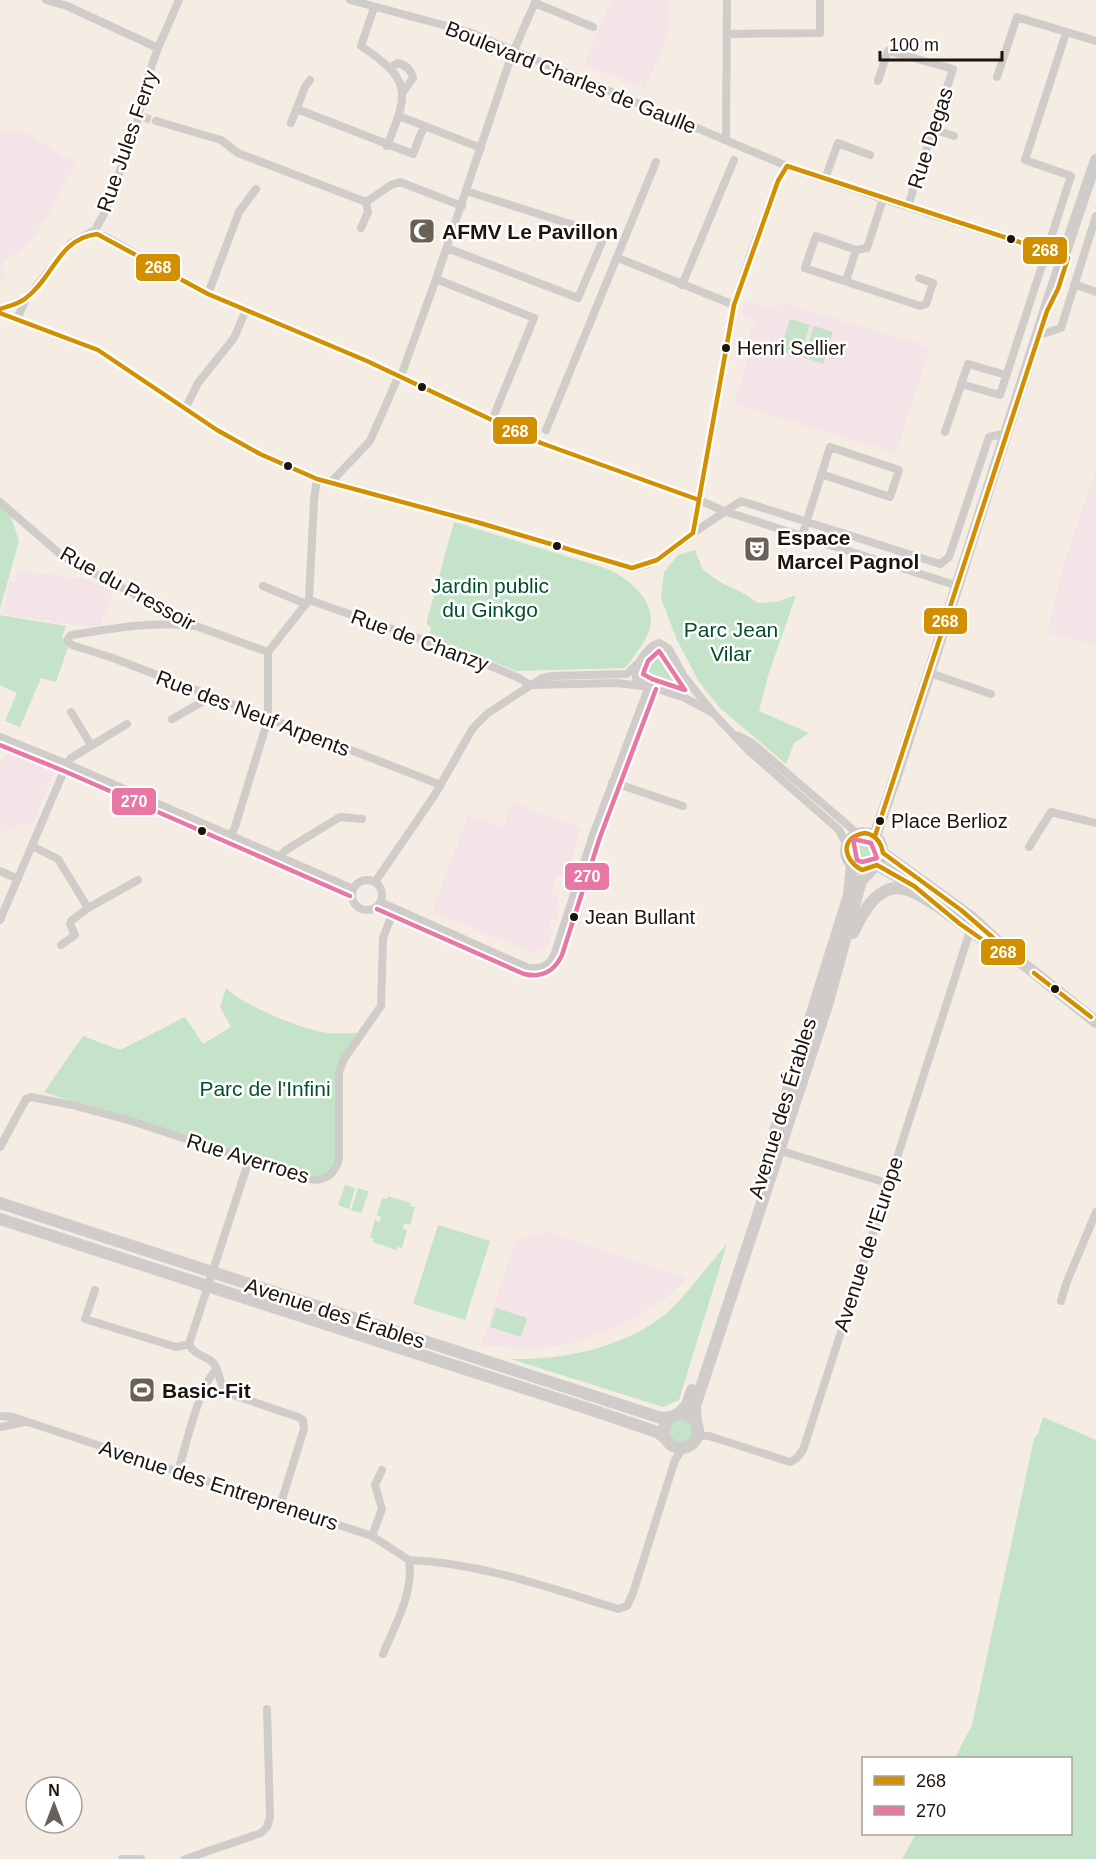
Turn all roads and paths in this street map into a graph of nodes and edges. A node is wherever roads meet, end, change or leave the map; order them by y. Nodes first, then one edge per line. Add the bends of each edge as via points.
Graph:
1 (46, 0) edge
2 (179, 0) edge
3 (350, 0) edge
4 (728, 0) edge
5 (820, 0) edge
6 (535, 2) edge
7 (374, 8) junction
8 (593, 27) dead end
9 (1066, 33) junction
10 (727, 34) junction
11 (1096, 41) edge
12 (158, 48) junction
13 (514, 51) junction
14 (390, 68) junction
15 (997, 77) dead end
16 (310, 80) dead end
17 (879, 81) dead end
18 (403, 92) junction
19 (297, 109) junction
20 (399, 116) junction
21 (156, 121) tunnel mouth
22 (291, 123) dead end
23 (424, 126) junction
24 (933, 129) junction
25 (954, 136) dead end
26 (726, 140) junction
27 (387, 146) junction
28 (481, 147) junction
29 (870, 155) dead end
30 (734, 160) dead end
31 (1096, 160) edge
32 (656, 162) dead end
33 (787, 166) junction
34 (825, 179) junction
35 (256, 189) dead end
36 (466, 191) junction
37 (883, 199) junction
38 (366, 202) junction
39 (462, 206) junction
40 (908, 206) junction
41 (1096, 216) edge
42 (361, 228) dead end
43 (88, 234) junction
44 (447, 248) junction
45 (856, 250) junction
46 (1047, 251) junction
47 (1065, 257) junction
48 (618, 258) junction
49 (919, 278) dead end
50 (436, 279) junction
51 (846, 281) junction
52 (1074, 284) junction
53 (682, 285) junction
54 (1096, 292) edge
55 (208, 294) junction
56 (26, 299) junction
57 (734, 305) junction
58 (246, 310) junction
59 (0, 311) edge
60 (17, 319) junction
61 (1039, 335) junction
62 (1006, 375) junction
63 (400, 376) junction
64 (961, 384) junction
65 (186, 409) junction
66 (492, 420) junction
67 (546, 430) dead end
68 (945, 432) dead end
69 (1007, 433) junction
70 (821, 474) junction
71 (318, 479) junction
72 (331, 482) junction
73 (699, 500) junction
74 (0, 502) edge
75 (724, 511) junction
76 (807, 520) junction
77 (693, 533) junction
78 (802, 537) junction
79 (263, 586) dead end
80 (958, 586) junction
81 (308, 602) junction
82 (196, 626) junction
83 (268, 652) junction
84 (639, 663) junction
85 (930, 673) junction
86 (530, 686) junction
87 (649, 686) junction
88 (991, 694) dead end
89 (211, 697) junction
90 (71, 712) dead end
91 (713, 713) junction
92 (172, 719) dead end
93 (268, 719) junction
94 (127, 724) dead end
95 (733, 733) junction
96 (0, 737) edge
97 (91, 745) junction
98 (67, 764) junction
99 (612, 782) junction
100 (441, 785) junction
101 (683, 806) dead end
102 (362, 819) dead end
103 (1096, 823) edge
104 (858, 834) junction
105 (231, 835) junction
106 (874, 836) junction
107 (847, 845) junction
108 (32, 846) junction
109 (1029, 848) dead end
110 (883, 853) junction
111 (279, 857) junction
112 (852, 865) junction
113 (875, 866) junction
114 (0, 871) edge
115 (18, 879) junction
116 (138, 880) dead end
117 (375, 882) junction
118 (353, 889) junction
119 (380, 902) junction
120 (938, 906) junction
121 (88, 908) junction
122 (394, 909) junction
123 (0, 920) edge
124 (969, 931) junction
125 (61, 945) dead end
126 (1016, 958) junction
127 (828, 1002) junction
128 (1095, 1020) edge
129 (0, 1147) edge
130 (778, 1150) junction
131 (249, 1160) junction
132 (887, 1183) junction
133 (0, 1203) edge
134 (0, 1211) edge
135 (1096, 1212) edge
136 (29, 1213) junction
137 (0, 1220) edge
138 (212, 1273) junction
139 (208, 1288) junction
140 (95, 1290) dead end
141 (1061, 1300) dead end
142 (189, 1344) junction
143 (217, 1369) junction
144 (0, 1416) edge
145 (674, 1416) junction
146 (24, 1422) junction
147 (696, 1422) junction
148 (0, 1427) edge
149 (698, 1436) junction
150 (665, 1438) junction
151 (682, 1449) junction
152 (382, 1470) dead end
153 (179, 1473) junction
154 (280, 1506) junction
155 (372, 1536) junction
156 (409, 1560) junction
157 (382, 1654) dead end
158 (267, 1709) dead end
159 (122, 1859) edge
160 (141, 1859) edge
161 (185, 1859) edge

1 - 12 street
2 - 12 street, Rue Jules Ferry
3 - 7 street, Boulevard Charles de Gaulle
4 - 10 street
5 - 10 street via 820,33
6 - 8 street
6 - 13 street
7 - 13 street, Boulevard Charles de Gaulle via 469,32
7 - 14 street via 361,46
9 - 11 street
9 - 15 street via 1017,17
9 - 46 street via 1025,160 1071,176
10 - 26 street
12 - 43 street, Rue Jules Ferry via 140,117 104,214
13 - 26 street, Boulevard Charles de Gaulle
13 - 28 street
14 - 18 street
14 - 18 street via 404,64 411,72 413,78
16 - 19 street
17 - 24 street, Rue Degas via 888,51 953,69
18 - 20 street
19 - 22 street
19 - 27 street
20 - 23 street
20 - 27 street
21 - 38 street via 221,140 238,153
23 - 27 street via 413,154
23 - 28 street
24 - 25 street
24 - 40 street, Rue Degas
26 - 33 street, Boulevard Charles de Gaulle
28 - 36 street
29 - 34 street via 838,143
30 - 53 street
31 - 47 main road
32 - 48 street
33 - 34 street, Boulevard Charles de Gaulle
33 - 57 street
34 - 37 street, Boulevard Charles de Gaulle
35 - 55 street via 239,212
36 - 39 street
36 - 44 street via 605,235 578,298
37 - 40 street, Boulevard Charles de Gaulle
37 - 45 street via 867,248
38 - 39 street via 400,182
38 - 42 street via 368,212
39 - 44 street
40 - 46 street, Boulevard Charles de Gaulle
41 - 52 street
43 - 55 street via 104,236
43 - 56 street, Rue Jules Ferry via 71,243
44 - 50 street
45 - 51 street
45 - 51 street via 816,236 805,268
46 - 47 street, Boulevard Charles de Gaulle
46 - 62 street
47 - 61 main road via 1058,289
48 - 53 street
48 - 67 street
49 - 51 street via 933,284 926,304 920,306
50 - 63 street
50 - 66 street via 534,318
52 - 54 street
52 - 61 street via 1061,328
53 - 57 street
55 - 58 street
56 - 59 street
56 - 60 street, Rue Jules Ferry
57 - 73 street
58 - 63 street
58 - 65 street via 234,338 198,383
59 - 60 street
60 - 65 street via 99,350
61 - 69 main road
62 - 64 street via 968,364
62 - 64 street via 1000,395
63 - 66 street
63 - 72 street via 369,441
64 - 68 street
65 - 71 street via 260,454
66 - 73 street via 541,443
69 - 76 street via 989,437 949,557 940,564
69 - 80 main road
70 - 70 street via 830,447 899,470 890,496
70 - 76 street
71 - 72 street
71 - 81 street
72 - 77 street via 632,568 658,560
73 - 75 street
73 - 77 street
74 - 82 street, Rue du Pressoir via 70,560
75 - 76 street via 741,501
75 - 77 street
75 - 78 street
76 - 78 street
78 - 80 street
79 - 81 street, Rue de Chanzy
80 - 85 main road
81 - 83 street
81 - 86 street, Rue de Chanzy via 455,651
82 - 83 street, Rue du Pressoir
82 - 89 street, Rue des Neuf Arpents via 147,624 71,635 68,639 72,645
83 - 93 street
84 - 86 street via 627,674 552,676
84 - 87 street via 635,675
84 - 91 street via 656,644 666,646
85 - 88 street
85 - 106 main road
86 - 87 street
86 - 100 street via 480,720
87 - 91 street
87 - 99 street
89 - 92 street
89 - 93 street, Rue des Neuf Arpents
90 - 97 street
91 - 95 street
93 - 100 street, Rue des Neuf Arpents
93 - 105 street
94 - 97 street
95 - 104 street via 752,743
95 - 107 street via 839,830
96 - 98 street
97 - 98 street
98 - 105 street
98 - 108 street
99 - 101 street
99 - 122 street via 555,953 546,966 526,967
100 - 117 street
102 - 111 street via 340,817
103 - 109 street via 1051,812
104 - 106 main road
104 - 107 main road
105 - 111 street
106 - 110 main road
107 - 112 main road via 846,854
108 - 115 street
108 - 121 street via 58,859
110 - 113 main road
110 - 126 main road via 970,916
111 - 118 street
112 - 113 main road via 862,870
112 - 145 main road, Avenue des Érables via 849,896 687,1405
113 - 120 main road via 914,886
113 - 127 main road, Avenue des Érables via 861,881
114 - 115 street
115 - 123 street
116 - 121 street
117 - 118 street via 363,880
117 - 119 street via 382,893
118 - 119 street via 353,899 363,909
119 - 122 street
120 - 124 main road
120 - 127 main road, Avenue des Érables via 898,888 886,889 876,896 853,930
121 - 125 street via 71,921 75,935
122 - 131 street, Rue Averroes via 383,938 381,1006 339,1072 336,1168 318,1180
124 - 126 main road
124 - 132 street, Avenue de l'Europe
126 - 128 main road
127 - 130 main road, Avenue des Érables
129 - 131 street, Rue Averroes via 22,1105 31,1097 128,1120
130 - 132 street
130 - 147 main road, Avenue des Érables via 695,1406
131 - 138 street
132 - 149 street, Avenue de l'Europe via 803,1450 790,1462
133 - 136 main road, Avenue des Érables
134 - 136 main road
135 - 141 street
136 - 138 main road, Avenue des Érables
137 - 139 main road, Avenue des Érables
138 - 139 street
138 - 145 main road, Avenue des Érables via 661,1418
139 - 142 street
139 - 150 main road, Avenue des Érables via 595,1411
140 - 142 street via 85,1319 176,1347
142 - 143 street
143 - 153 street via 202,1394
143 - 154 street via 222,1386 233,1395 303,1420 303,1434
144 - 146 street, Avenue des Entrepreneurs
145 - 147 main road via 688,1415
145 - 150 main road via 664,1427
146 - 148 street, Avenue des Entrepreneurs
146 - 153 street, Avenue des Entrepreneurs
147 - 149 main road
149 - 151 main road via 692,1445
150 - 151 main road
151 - 156 street, Avenue des Entrepreneurs via 675,1460 633,1593 627,1606 618,1610 506,1574
152 - 155 street via 375,1485 382,1509
153 - 154 street, Avenue des Entrepreneurs
154 - 155 street, Avenue des Entrepreneurs
155 - 156 street, Avenue des Entrepreneurs
156 - 157 street via 408,1590
158 - 161 street via 267,1827 261,1833
159 - 160 street

